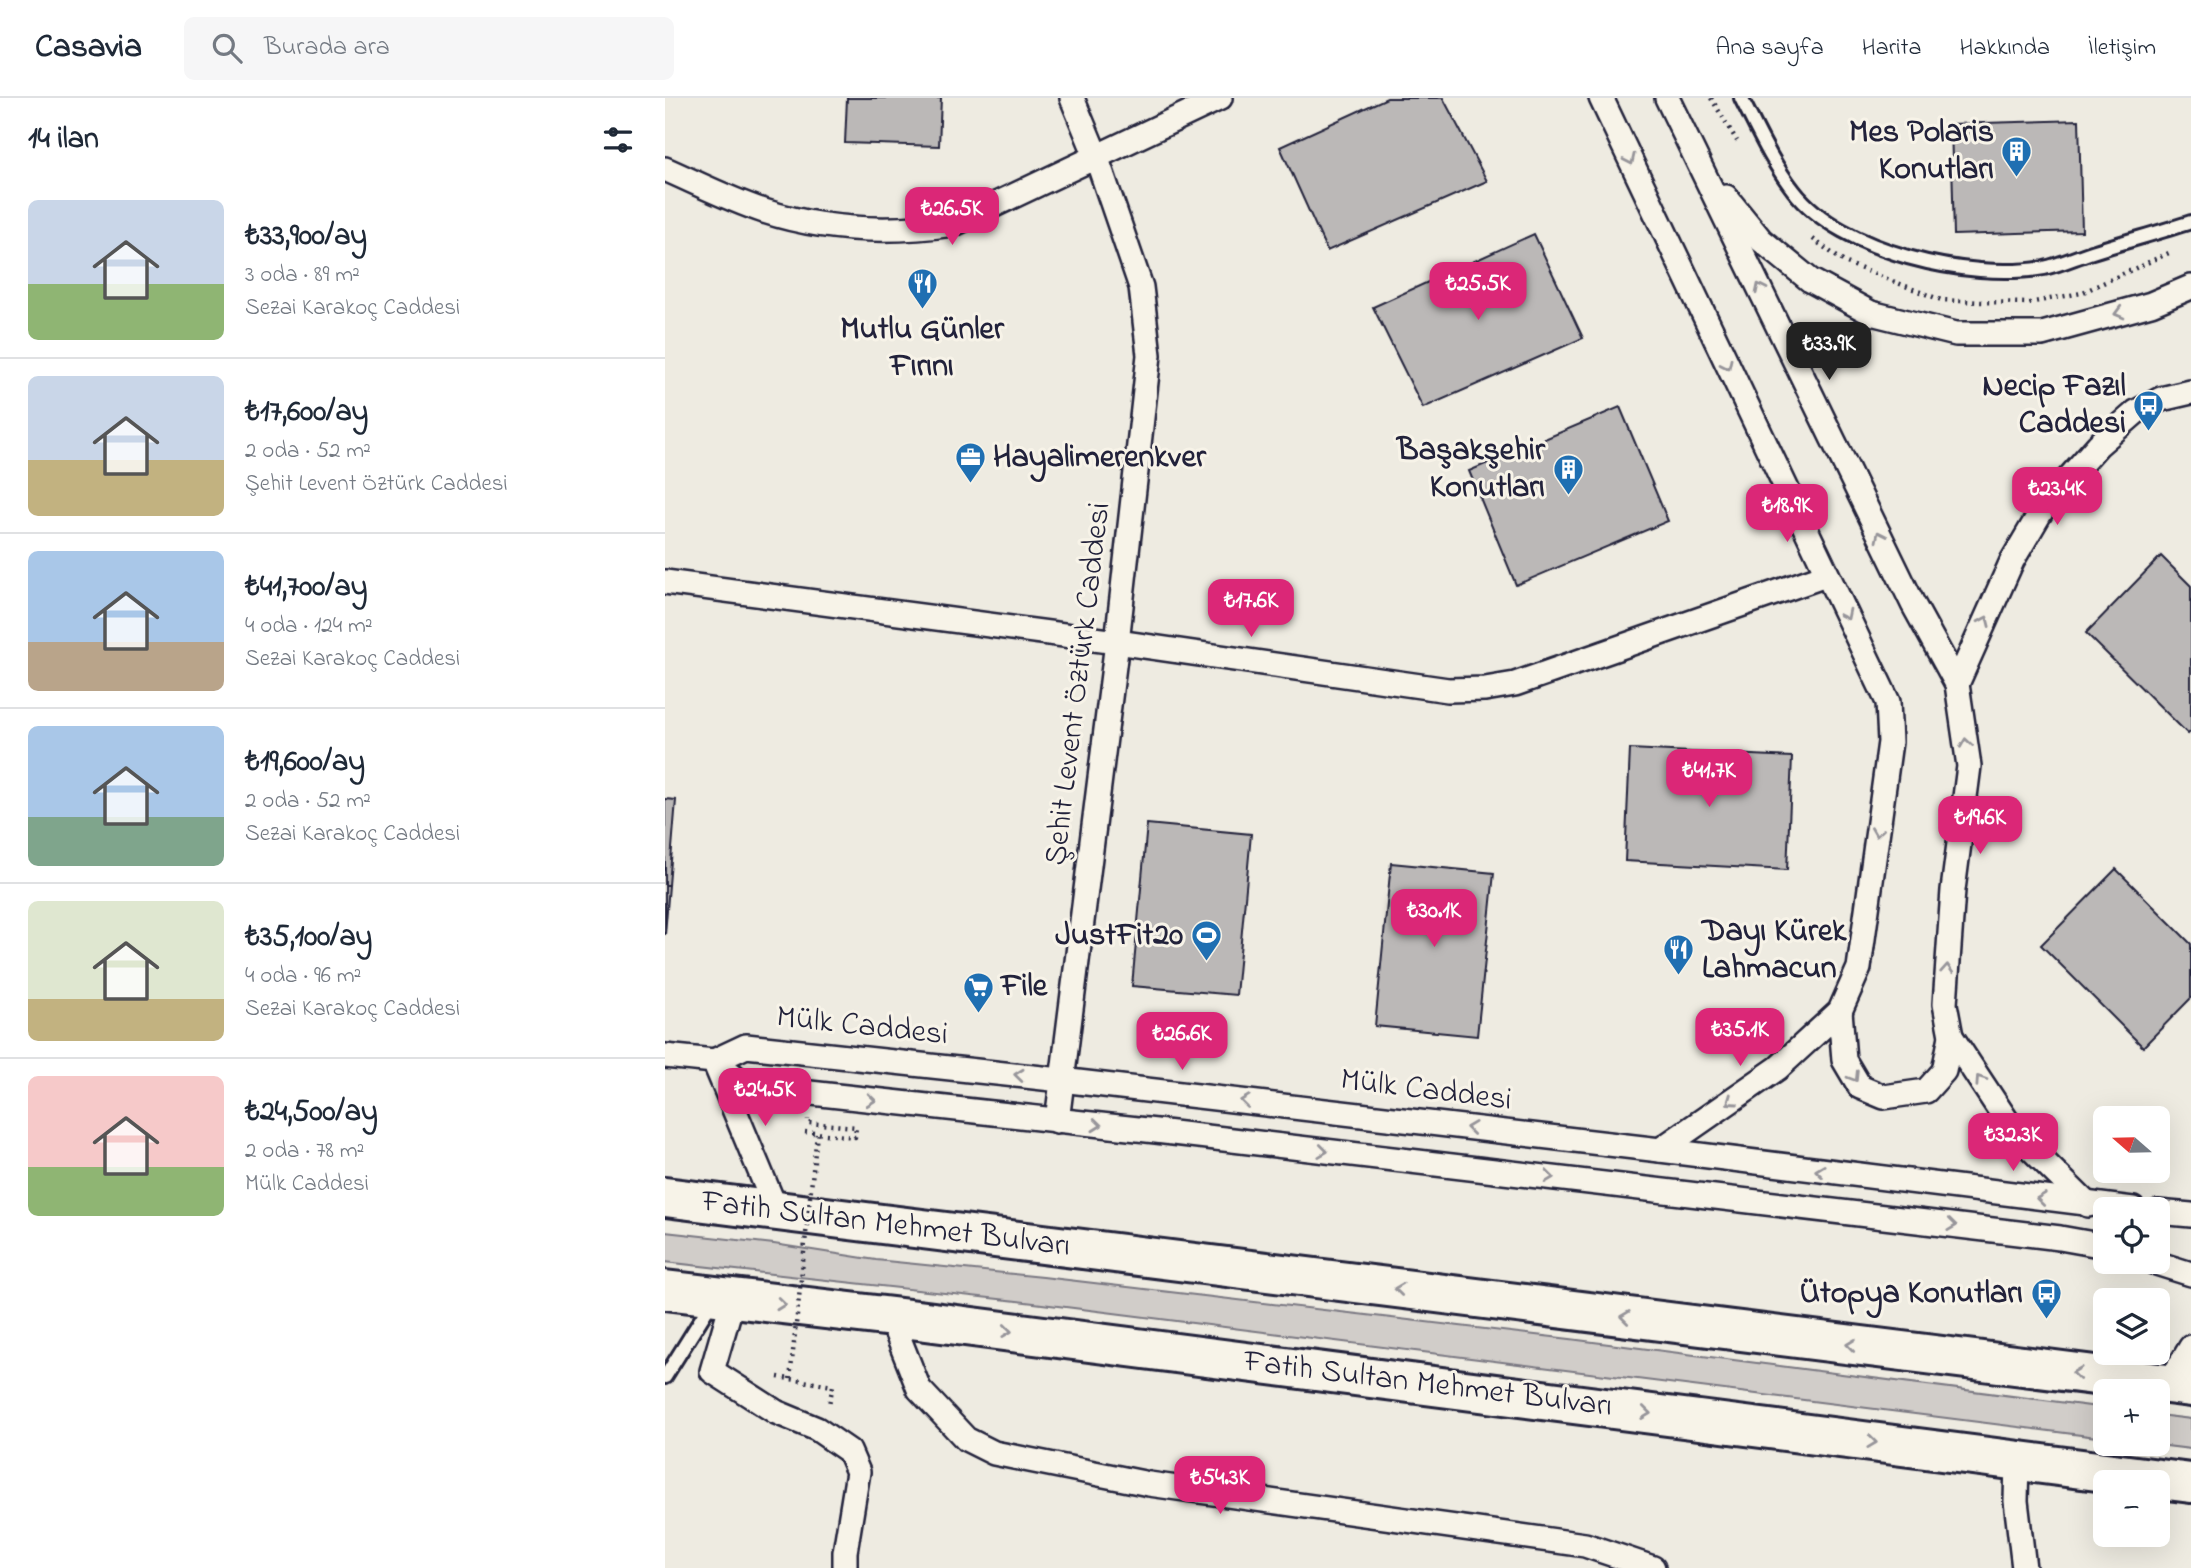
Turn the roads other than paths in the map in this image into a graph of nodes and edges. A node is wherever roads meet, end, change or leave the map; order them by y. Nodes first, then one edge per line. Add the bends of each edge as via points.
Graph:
1 (1072, 98) edge
2 (1220, 98) edge
3 (1601, 98) edge
4 (1667, 98) edge
5 (1741, 98) edge
6 (1096, 156) junction
7 (1700, 166) junction
8 (665, 169) edge
9 (2191, 222) edge
10 (2189, 295) edge
11 (2191, 392) edge
12 (1826, 575) junction
13 (665, 583) edge
14 (1117, 642) junction
15 (1957, 684) junction
16 (1840, 1012) junction
17 (1951, 1036) junction
18 (665, 1056) edge
19 (713, 1061) junction
20 (1061, 1080) junction
21 (1057, 1121) junction
22 (1660, 1150) junction
23 (665, 1197) edge
24 (2088, 1205) junction
25 (2093, 1205) edge
26 (776, 1212) junction
27 (2170, 1213) edge
28 (2191, 1215) edge
29 (2093, 1244) edge
30 (2170, 1268) edge
31 (2191, 1275) edge
32 (665, 1290) edge
33 (724, 1298) junction
34 (890, 1316) junction
35 (2191, 1346) edge
36 (665, 1377) edge
37 (2180, 1386) edge
38 (2017, 1461) junction
39 (2191, 1483) edge
40 (845, 1568) edge
41 (1653, 1568) edge
42 (2024, 1568) edge

1 - 6 street, Şehit Levent Öztürk Caddesi
2 - 6 street
3 -> 12 street
4 - 7 street
5 - 9 lane via 1794,191 1818,215 1855,238 1921,260 1975,271 2044,268
6 - 8 street via 954,224 913,230 811,223 762,211
6 - 14 street, Şehit Levent Öztürk Caddesi via 1141,287 1149,355
10 -> 7 street via 2042,334 1956,334 1871,313 1810,280 1761,240
15 -> 7 street via 1913,604
15 -> 11 street via 2011,561 2045,505 2098,445 2136,412 2161,399
12 - 14 street via 1515,684 1485,689 1448,690
12 -> 16 street via 1888,702 1889,742 1859,968
13 - 14 street
14 - 20 street, Şehit Levent Öztürk Caddesi
17 -> 15 street via 1945,1004 1969,766
16 -> 17 street via 1844,1060 1860,1087 1884,1097 1926,1091 1944,1071
16 -> 22 street via 1778,1068
24 -> 17 street via 2015,1133
18 - 19 street
20 -> 19 street, Mülk Caddesi via 746,1046
19 -> 21 street via 747,1086
19 - 26 street
20 - 21 street, Şehit Levent Öztürk Caddesi
22 -> 20 street, Mülk Caddesi
21 -> 29 street
24 -> 22 street, Mülk Caddesi
23 - 26 highway, Fatih Sultan Mehmet Bulvarı
24 - 25 street, Mülk Caddesi
37 -> 26 highway, Fatih Sultan Mehmet Bulvarı
27 - 28 street
30 - 31 street
32 - 33 highway, Fatih Sultan Mehmet Bulvarı
33 -> 34 highway, Fatih Sultan Mehmet Bulvarı
33 - 36 lane
33 - 40 street via 712,1371 849,1451 858,1472
34 -> 38 highway, Fatih Sultan Mehmet Bulvarı
34 - 41 street via 919,1389 966,1439 994,1453 1149,1484 1585,1545
35 - 37 street
38 - 39 highway, Fatih Sultan Mehmet Bulvarı
38 - 42 street via 2016,1501

